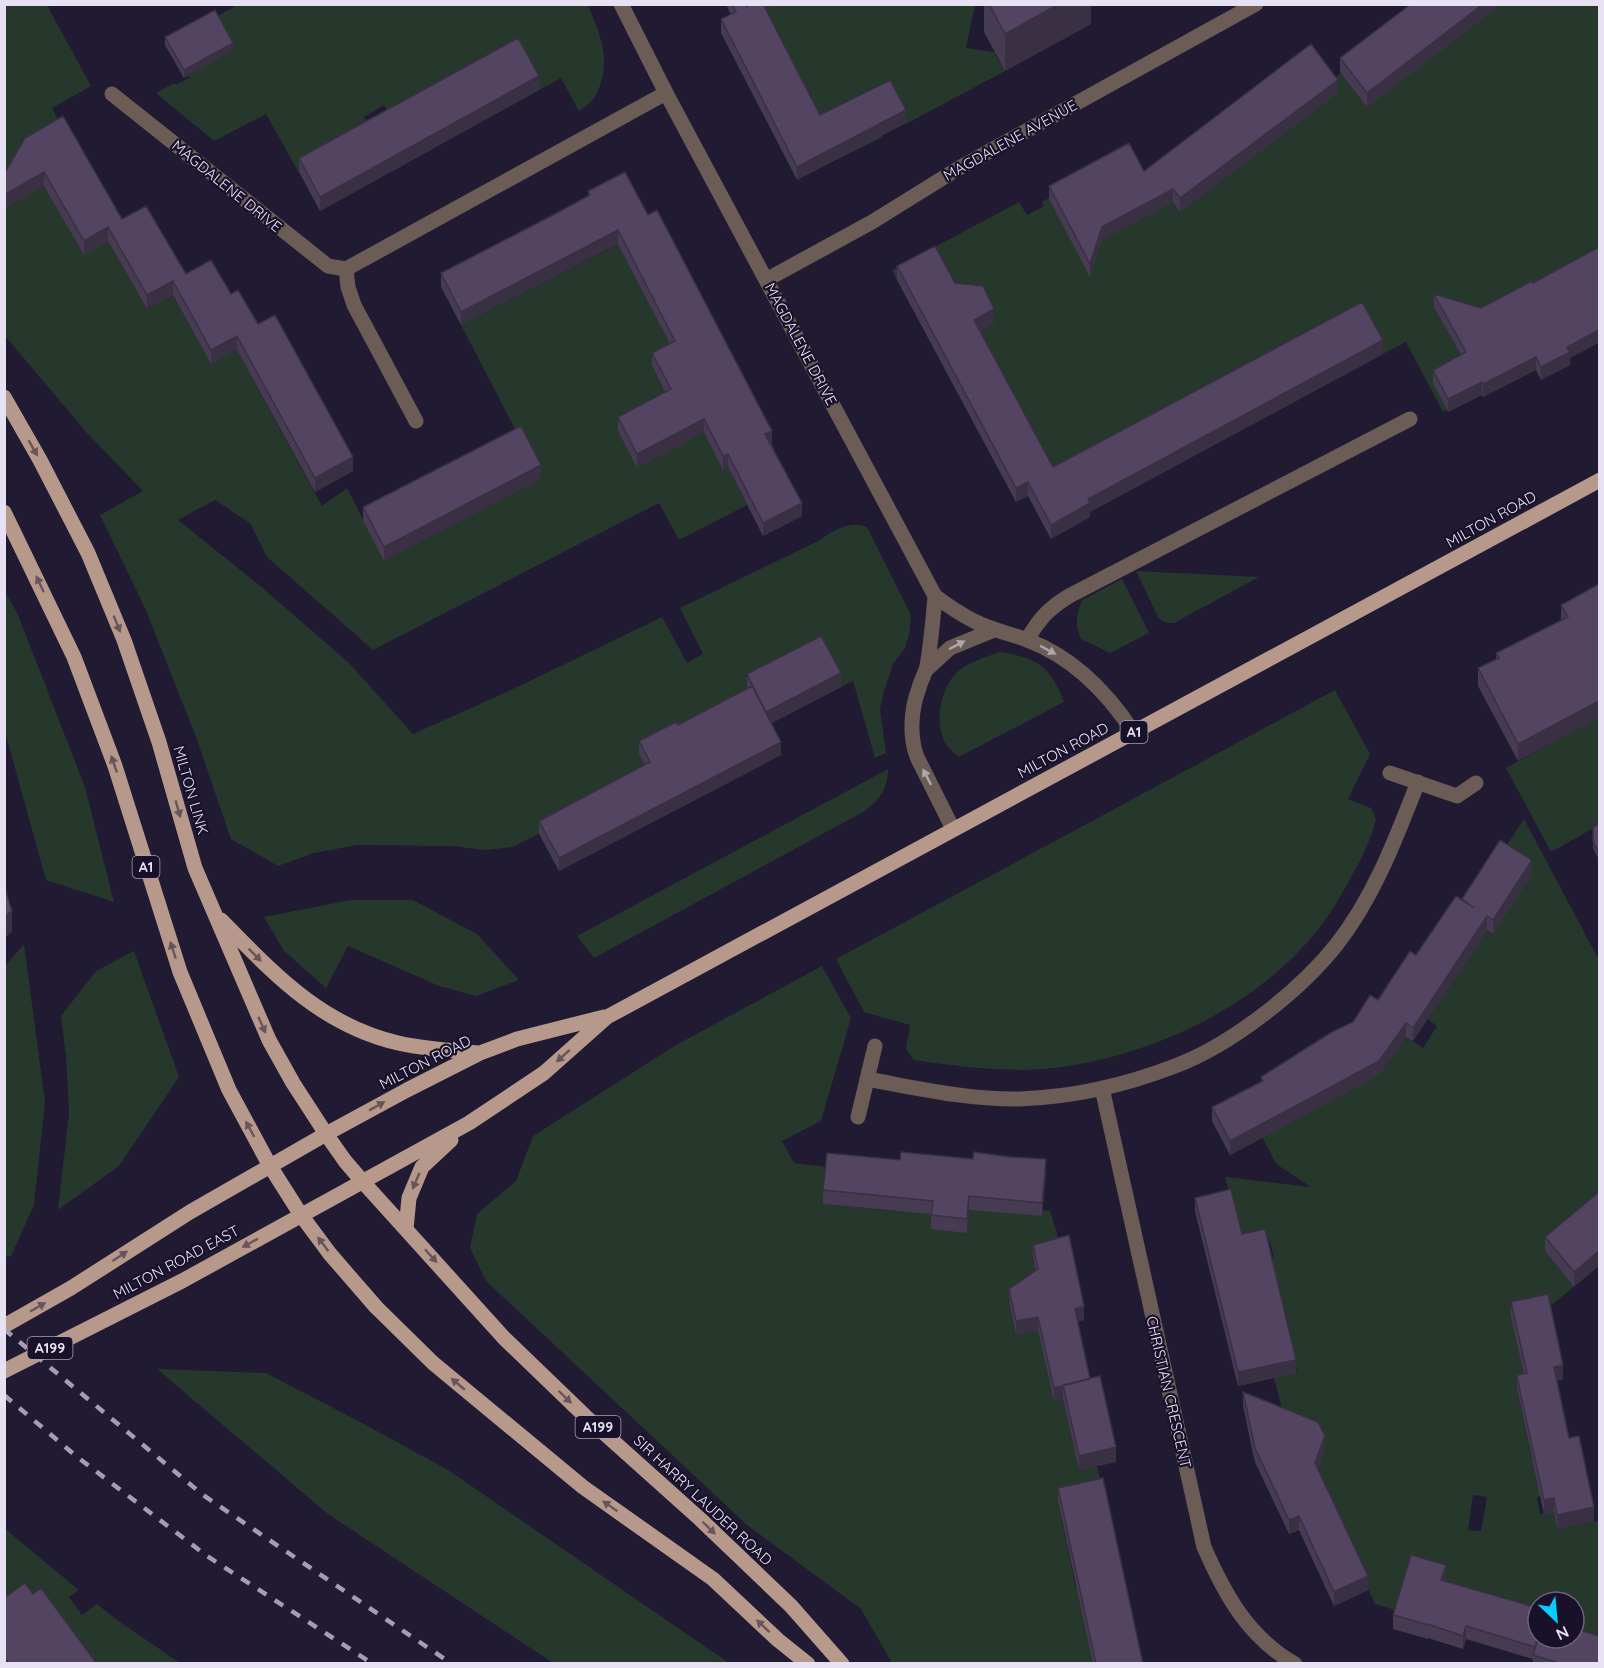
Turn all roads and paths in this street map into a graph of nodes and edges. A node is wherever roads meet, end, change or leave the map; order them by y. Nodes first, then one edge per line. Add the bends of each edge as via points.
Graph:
1 (621, 4) edge
2 (1256, 4) edge
3 (666, 93) junction
4 (112, 94) dead end
5 (346, 269) junction
6 (766, 280) junction
7 (4, 397) edge
8 (1410, 419) dead end
9 (416, 421) dead end
10 (1599, 480) edge
11 (4, 512) edge
12 (934, 596) junction
13 (994, 630) junction
14 (1027, 640) junction
15 (926, 670) junction
16 (1134, 733) junction
17 (1390, 773) dead end
18 (1418, 782) junction
19 (1476, 783) dead end
20 (953, 829) junction
21 (214, 914) junction
22 (607, 1017) junction
23 (875, 1046) dead end
24 (480, 1053) junction
25 (867, 1079) junction
26 (1102, 1088) junction
27 (858, 1117) dead end
28 (469, 1124) junction
29 (326, 1134) junction
30 (270, 1166) junction
31 (363, 1182) junction
32 (301, 1215) junction
33 (406, 1229) junction
34 (4, 1326) edge
35 (4, 1371) edge
36 (808, 1664) edge
37 (842, 1664) edge
38 (1295, 1664) edge

1 - 3 street, MAGDALENE DRIVE
2 - 6 street, MAGDALENE AVENUE
3 - 5 street
3 - 6 street, MAGDALENE DRIVE
4 - 5 street, MAGDALENE DRIVE via 328,266
5 - 9 street via 354,305
6 - 12 street, MAGDALENE DRIVE
7 -> 21 main road, MILTON LINK / A1 via 88,553 159,742 195,868
8 - 14 street via 1069,596 1044,615
10 - 16 main road, MILTON ROAD / A1
30 -> 11 main road, A1 via 229,1090 180,972 115,765 74,657
12 - 13 street, MAGDALENE DRIVE
12 - 15 street
13 - 14 street, MAGDALENE DRIVE
15 -> 13 street via 950,648
14 -> 16 street, MAGDALENE DRIVE via 1063,658 1095,683
20 -> 15 street via 914,750 914,705
16 - 20 main road, MILTON ROAD / A1
17 - 18 street
18 - 19 street via 1457,796
18 - 26 street via 1363,903 1337,944 1302,982 1244,1028 1201,1053 1176,1066
20 - 22 main road, MILTON ROAD / A1
21 -> 24 main road, A1 via 267,967 339,1022 398,1043
21 -> 29 main road, MILTON LINK / A1 via 269,1040
22 - 24 main road, MILTON ROAD / A1 via 517,1039
22 -> 28 main road, MILTON ROAD / A1 via 544,1073
23 - 25 street
29 -> 24 main road, MILTON ROAD / A1
25 - 26 street via 950,1094 1019,1099
25 - 27 street
26 - 38 street, CHRISTIAN CRESCENT via 1204,1548 1239,1614 1271,1647
28 - 31 main road, MILTON ROAD / A1
28 -> 33 main road via 422,1167 409,1198
29 - 30 main road, MILTON ROAD / A1
29 - 31 main road, MILTON LINK / A1
30 - 32 main road, A1
34 -> 30 main road, MILTON ROAD EAST / A199
31 - 32 main road, MILTON ROAD EAST / A1
31 - 33 main road, SIR HARRY LAUDER ROAD / A199
32 -> 35 main road, MILTON ROAD EAST / A199 via 182,1281
36 -> 32 main road via 713,1579 583,1487 433,1363 376,1307
33 -> 37 main road, SIR HARRY LAUDER ROAD / A199 via 504,1338 791,1606

